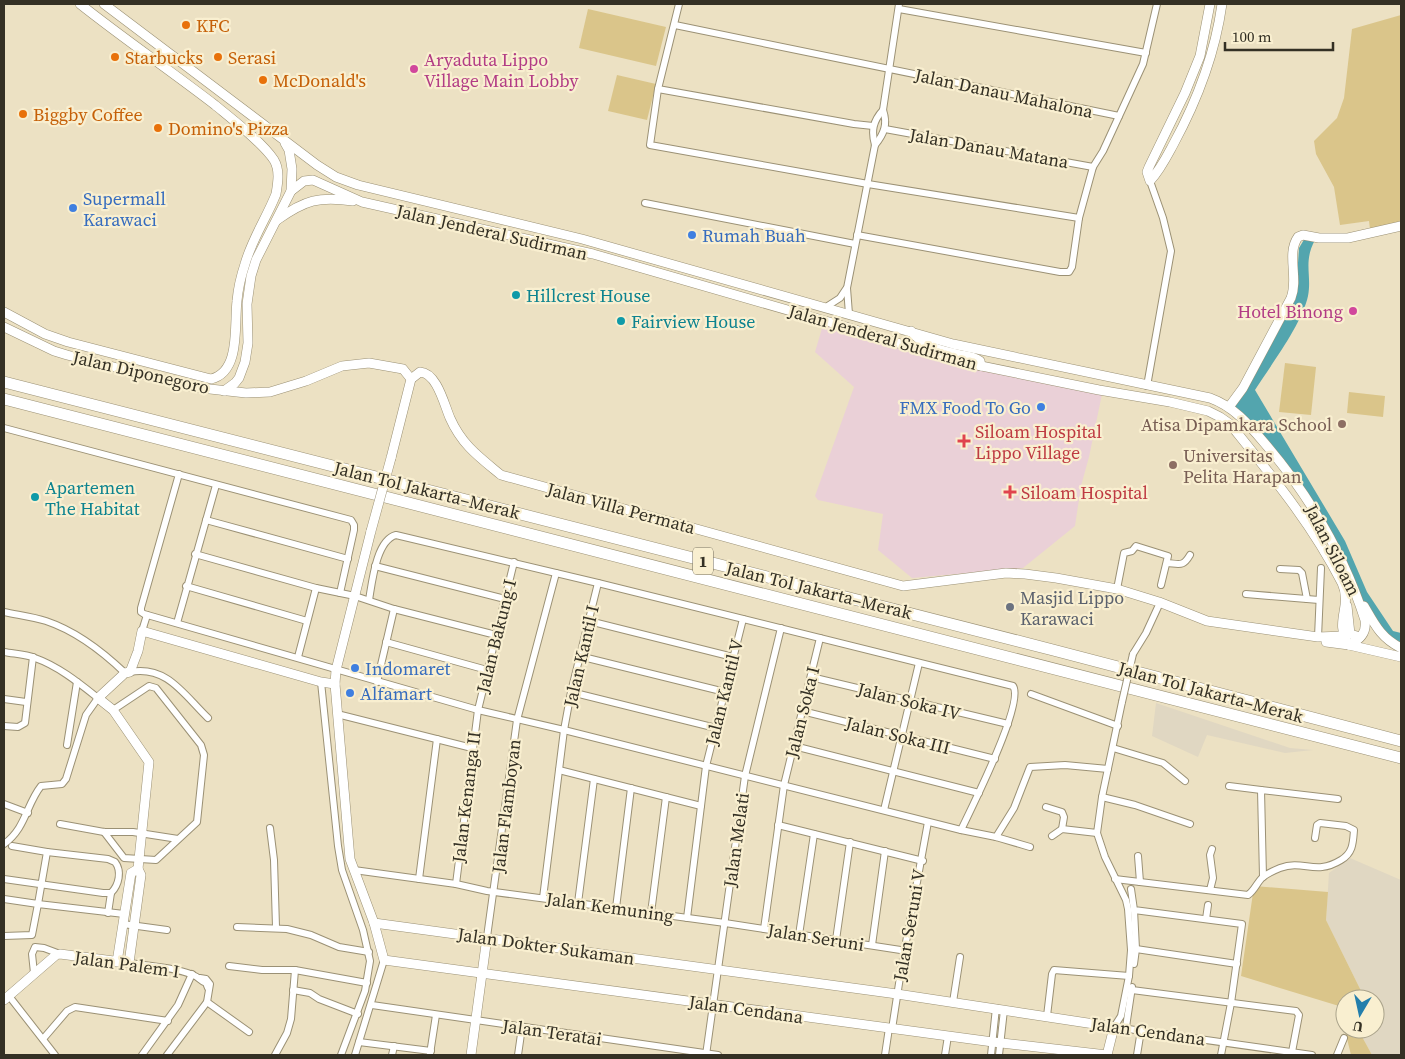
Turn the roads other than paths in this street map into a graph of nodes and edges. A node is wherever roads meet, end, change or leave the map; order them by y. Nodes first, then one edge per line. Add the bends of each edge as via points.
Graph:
1 (80, 4) edge
2 (104, 4) edge
3 (679, 4) edge
4 (1157, 4) edge
5 (1210, 4) edge
6 (1222, 4) edge
7 (899, 6) edge
8 (675, 25) junction
9 (138, 48) junction
10 (1146, 53) junction
11 (182, 63) junction
12 (890, 69) junction
13 (658, 89) junction
14 (883, 110) junction
15 (1119, 116) junction
16 (873, 126) junction
17 (885, 130) junction
18 (283, 140) junction
19 (875, 145) junction
20 (317, 165) junction
21 (1093, 168) junction
22 (309, 179) junction
23 (1150, 181) junction
24 (868, 184) junction
25 (291, 191) junction
26 (362, 202) junction
27 (645, 203) dead end
28 (1079, 218) junction
29 (275, 222) junction
30 (1401, 226) edge
31 (857, 235) junction
32 (855, 244) junction
33 (847, 288) junction
34 (826, 307) junction
35 (4, 312) edge
36 (849, 314) junction
37 (4, 327) edge
38 (911, 331) junction
39 (981, 366) junction
40 (403, 369) junction
41 (420, 372) junction
42 (411, 379) junction
43 (4, 382) edge
44 (1147, 386) junction
45 (224, 391) junction
46 (1210, 398) joint
47 (4, 399) edge
48 (1170, 402) junction
49 (1229, 407) junction
50 (4, 428) edge
51 (179, 474) junction
52 (216, 485) junction
53 (206, 520) junction
54 (196, 554) junction
55 (1190, 555) dead end
56 (348, 559) junction
57 (514, 562) junction
58 (1167, 563) junction
59 (375, 566) junction
60 (1321, 568) dead end
61 (1280, 569) dead end
62 (556, 573) junction
63 (598, 582) junction
64 (186, 586) junction
65 (1161, 586) dead end
66 (316, 588) junction
67 (1116, 592) junction
68 (340, 593) junction
69 (1356, 593) junction
70 (1246, 594) dead end
71 (355, 596) junction
72 (505, 599) junction
73 (1307, 599) junction
74 (368, 600) junction
75 (1318, 600) junction
76 (1346, 603) junction
77 (1158, 605) junction
78 (394, 610) junction
79 (4, 612) edge
80 (147, 615) junction
81 (743, 619) junction
82 (307, 621) junction
83 (588, 621) junction
84 (177, 623) junction
85 (781, 628) junction
86 (142, 631) junction
87 (496, 635) junction
88 (1344, 636) junction
89 (1318, 637) junction
90 (1360, 637) junction
91 (820, 638) junction
92 (386, 642) junction
93 (1348, 645) junction
94 (1401, 648) edge
95 (4, 652) edge
96 (580, 656) junction
97 (33, 657) junction
98 (298, 657) junction
99 (733, 657) junction
100 (1401, 657) edge
101 (919, 663) junction
102 (131, 667) junction
103 (336, 670) junction
104 (487, 670) junction
105 (811, 677) junction
106 (77, 682) junction
107 (321, 682) junction
108 (377, 682) junction
109 (335, 684) junction
110 (570, 692) junction
111 (724, 692) junction
112 (1031, 694) dead end
113 (98, 698) junction
114 (4, 700) edge
115 (910, 701) junction
116 (26, 702) junction
117 (113, 710) junction
118 (478, 710) junction
119 (802, 712) junction
120 (337, 714) junction
121 (208, 718) dead end
122 (517, 720) junction
123 (1008, 724) junction
124 (4, 726) edge
125 (1118, 726) junction
126 (716, 728) junction
127 (564, 730) junction
128 (902, 736) junction
129 (436, 739) junction
130 (1401, 742) edge
131 (67, 745) dead end
132 (794, 746) junction
133 (472, 748) junction
134 (1113, 748) junction
135 (1401, 758) edge
136 (995, 759) junction
137 (706, 766) junction
138 (1108, 769) junction
139 (559, 770) junction
140 (893, 772) junction
141 (745, 776) junction
142 (594, 779) junction
143 (1185, 781) dead end
144 (784, 785) junction
145 (1229, 786) dead end
146 (630, 788) junction
147 (1261, 790) junction
148 (978, 794) junction
149 (666, 797) junction
150 (1102, 797) junction
151 (1338, 799) dead end
152 (4, 804) edge
153 (701, 806) junction
154 (1046, 808) dead end
155 (884, 810) junction
156 (28, 813) junction
157 (929, 822) junction
158 (60, 824) dead end
159 (778, 824) junction
160 (1190, 824) dead end
161 (270, 828) dead end
162 (1062, 829) junction
163 (961, 830) junction
164 (104, 832) junction
165 (1098, 833) junction
166 (142, 834) junction
167 (814, 834) junction
168 (1052, 836) dead end
169 (996, 837) junction
170 (1314, 838) dead end
171 (178, 839) junction
172 (850, 842) junction
173 (4, 844) edge
174 (12, 846) dead end
175 (1030, 847) dead end
176 (1212, 849) dead end
177 (885, 851) junction
178 (47, 852) junction
179 (1138, 856) dead end
180 (140, 859) junction
181 (922, 861) junction
182 (138, 868) junction
183 (354, 870) junction
184 (1263, 877) junction
185 (4, 878) edge
186 (419, 879) junction
187 (1115, 879) junction
188 (1140, 882) junction
189 (456, 884) junction
190 (40, 885) junction
191 (1131, 889) dead end
192 (1210, 890) junction
193 (495, 892) junction
194 (128, 893) junction
195 (111, 894) junction
196 (139, 895) junction
197 (543, 898) junction
198 (4, 899) edge
199 (578, 903) junction
200 (38, 904) junction
201 (1208, 905) dead end
202 (616, 908) junction
203 (1134, 910) junction
204 (108, 912) junction
205 (651, 913) junction
206 (124, 914) junction
207 (687, 918) junction
208 (1206, 919) junction
209 (374, 923) junction
210 (725, 923) junction
211 (123, 924) junction
212 (134, 926) junction
213 (237, 927) dead end
214 (276, 927) junction
215 (764, 929) junction
216 (167, 930) dead end
217 (800, 935) junction
218 (4, 936) edge
219 (488, 937) junction
220 (836, 940) junction
221 (872, 945) junction
222 (1136, 949) junction
223 (906, 951) junction
224 (369, 952) junction
225 (60, 954) junction
226 (960, 957) dead end
227 (384, 960) junction
228 (117, 962) junction
229 (129, 963) junction
230 (1237, 964) junction
231 (229, 966) dead end
232 (718, 969) junction
233 (295, 970) junction
234 (34, 973) junction
235 (483, 974) junction
236 (196, 976) junction
237 (1129, 976) junction
238 (367, 983) junction
239 (293, 990) junction
240 (1132, 990) junction
241 (899, 994) junction
242 (5, 998) edge
243 (208, 1000) junction
244 (953, 1002) junction
245 (1231, 1003) junction
246 (712, 1004) junction
247 (372, 1005) junction
248 (1000, 1009) junction
249 (358, 1014) junction
250 (436, 1015) junction
251 (1047, 1016) junction
252 (168, 1021) junction
253 (476, 1021) junction
254 (1114, 1026) junction
255 (522, 1028) junction
256 (1126, 1028) junction
257 (892, 1029) junction
258 (1141, 1030) junction
259 (248, 1032) dead end
260 (948, 1036) junction
261 (43, 1039) junction
262 (1344, 1039) edge
263 (359, 1042) junction
264 (1224, 1042) junction
265 (997, 1043) junction
266 (394, 1046) junction
267 (668, 1052) edge
268 (1292, 1052) junction
269 (431, 1053) edge
270 (706, 1054) edge
271 (55, 1055) edge
272 (142, 1055) edge
273 (167, 1055) edge
274 (275, 1055) edge
275 (341, 1055) edge
276 (356, 1055) edge
277 (392, 1055) edge
278 (471, 1055) edge
279 (518, 1055) edge
280 (718, 1055) edge
281 (885, 1055) edge
282 (945, 1055) edge
283 (991, 1055) edge
284 (999, 1055) edge
285 (1108, 1055) edge
286 (1137, 1055) edge
287 (1221, 1055) edge
288 (1312, 1055) edge
289 (1337, 1055) edge

1 - 9 street
2 - 11 street, Jalan Jenderal Sudirman
3 - 8 street
4 - 10 street
5 - 23 street via 1200,56 1147,172
6 - 23 street via 1207,69 1191,110
7 - 10 street
7 - 12 street
8 - 12 street, Jalan Danau Mahalona
8 - 13 street
9 - 11 street
9 - 35 street, Jalan Diponegoro via 237,123 273,159 278,173 276,194 245,263 237,303 236,343 224,374 211,379 68,342 45,334
10 - 15 street
11 - 18 street, Jalan Jenderal Sudirman
12 - 14 street
12 - 15 street, Jalan Danau Mahalona
13 - 16 street
13 - 24 street via 650,145
14 - 16 street
14 - 17 street
15 - 21 street
16 - 19 street
17 - 19 street
17 - 21 street, Jalan Danau Matana
18 - 20 street, Jalan Jenderal Sudirman
18 - 25 street, Jalan Diponegoro via 289,150 292,169
19 - 24 street
20 - 22 street via 310,170
20 - 34 street, Jalan Jenderal Sudirman via 358,185 582,239
21 - 28 street
22 - 25 street
22 - 26 street, Jalan Jenderal Sudirman
23 - 44 street via 1171,251
24 - 28 street
24 - 31 street
25 - 29 street, Jalan Diponegoro
26 - 29 street via 333,198 314,200 292,209
26 - 39 street, Jalan Jenderal Sudirman via 593,254
27 - 32 street
28 - 31 street via 1069,272
29 - 45 street, Jalan Diponegoro via 250,276 245,362 239,378
30 - 49 street via 1348,238 1298,237 1293,248 1292,298 1243,388
31 - 32 street
32 - 33 street
33 - 34 street via 840,298
33 - 36 street
34 - 36 street, Jalan Jenderal Sudirman
36 - 38 street, Jalan Jenderal Sudirman
37 - 45 street, Jalan Diponegoro via 67,355 192,387
38 - 39 street via 927,345 976,358
38 - 44 street, Jalan Jenderal Sudirman via 962,346
39 - 48 street, Jalan Jenderal Sudirman
40 - 41 street
40 - 42 street
40 - 45 street via 369,363 342,366 270,392
41 - 42 street
41 - 67 street, Jalan Villa Permata via 433,378 464,444 501,475 903,586 1006,573 1051,578
42 - 71 street, bridge
43 - 130 highway, Jalan Tol Jakarta–Merak / 1
44 - 46 street, Jalan Jenderal Sudirman
44 - 48 street
46 - 49 street, Jalan Siloam
47 - 135 highway, Jalan Tol Jakarta–Merak / 1
48 - 76 street, Jalan Jenderal Sudirman via 1220,416 1230,424 1281,486 1310,528 1342,585
49 - 69 street, Jalan Siloam via 1252,428 1321,519
50 - 51 street
51 - 52 street
51 - 80 street via 141,608 141,612
52 - 53 street
52 - 56 street via 351,520 354,525
53 - 54 street
53 - 56 street
54 - 64 street
54 - 66 street
55 - 58 street via 1186,563
56 - 68 street
57 - 59 street, Jalan Bakung I via 396,535 390,537 382,548
57 - 62 street, Jalan Bakung I
57 - 72 street, Jalan Bakung I
58 - 65 street
58 - 67 street via 1167,555 1135,546 1132,551 1124,553
59 - 72 street
59 - 74 street, Jalan Bakung I
60 - 75 street
61 - 73 street via 1302,573
62 - 63 street, Jalan Bakung I
62 - 122 street, Jalan Flamboyan
63 - 81 street, Jalan Bakung I
63 - 83 street, Jalan Kantil I
64 - 82 street
64 - 84 street
66 - 68 street
66 - 82 street
67 - 77 street, Jalan Villa Permata
68 - 71 street
69 - 90 street, Jalan Siloam via 1366,626
69 - 94 street via 1380,633
70 - 73 street
71 - 74 street
71 - 103 street
72 - 87 street, Jalan Bakung I
73 - 75 street
74 - 78 street
75 - 89 street
76 - 88 street, Jalan Jenderal Sudirman via 1341,623
76 - 90 street via 1350,634
77 - 89 street, Jalan Villa Permata via 1207,621
77 - 93 street, Jalan Villa Permata via 1204,626
77 - 125 street, bridge via 1133,654
78 - 87 street
78 - 92 street
79 - 102 street via 62,627
80 - 84 street
80 - 86 street
81 - 85 street, Jalan Bakung I
81 - 99 street, Jalan Kantil V
82 - 98 street
83 - 96 street, Jalan Kantil I
83 - 99 street
84 - 98 street
85 - 91 street, Jalan Bakung I
85 - 141 street, Jalan Melati
86 - 102 street
86 - 107 street
87 - 104 street, Jalan Bakung I
88 - 89 street, Jalan Villa Permata
88 - 93 street, Jalan Jenderal Sudirman
90 - 93 street
91 - 101 street, Jalan Bakung I
91 - 105 street, Jalan Soka I
92 - 104 street
92 - 108 street
93 - 100 street, Jalan Villa Permata
95 - 97 street
96 - 110 street, Jalan Kantil I
96 - 111 street
97 - 106 street
97 - 116 street
98 - 103 street
99 - 111 street, Jalan Kantil V
101 - 115 street
101 - 123 street, Jalan Bakung I via 1013,686 1016,692
102 - 113 street
102 - 121 street via 152,671 170,680
103 - 108 street
103 - 109 street
104 - 118 street, Jalan Bakung I
105 - 115 street, Jalan Soka IV
105 - 119 street, Jalan Soka I
106 - 113 street
106 - 131 street
107 - 109 street
107 - 224 street via 340,862
108 - 118 street
109 - 120 street
110 - 126 street
110 - 127 street, Jalan Kantil I
111 - 126 street, Jalan Kantil V
112 - 125 street
113 - 117 street
113 - 156 street via 86,715 66,780 62,784 41,786
114 - 116 street
115 - 123 street, Jalan Soka IV
115 - 128 street
116 - 124 street via 25,723 18,727
117 - 166 street via 149,762
117 - 171 street via 152,686 202,745 204,755 197,822
118 - 122 street
118 - 133 street, Jalan Kenanga II
119 - 128 street, Jalan Soka III
119 - 132 street, Jalan Soka I
120 - 129 street
120 - 183 street via 350,859
122 - 127 street
122 - 193 street, Jalan Flamboyan
123 - 136 street, Jalan Bakung I
125 - 134 street
126 - 137 street, Jalan Kantil V
127 - 137 street
127 - 139 street, Jalan Kantil I
128 - 136 street, Jalan Soka III
128 - 140 street
129 - 133 street
129 - 186 street
132 - 140 street
132 - 144 street, Jalan Soka I
133 - 189 street, Jalan Kenanga II
134 - 138 street
134 - 143 street via 1163,763
136 - 148 street, Jalan Bakung I
137 - 141 street
137 - 153 street, Jalan Kantil V
138 - 150 street
138 - 169 street via 1065,765 1030,767 1014,808
139 - 142 street
139 - 197 street, Jalan Kantil I
140 - 148 street
140 - 155 street
141 - 144 street
141 - 210 street, Jalan Melati
142 - 146 street
142 - 199 street
144 - 155 street
144 - 159 street, Jalan Soka I
145 - 147 street
146 - 149 street
146 - 202 street
147 - 151 street
147 - 184 street
148 - 163 street, Jalan Bakung I
149 - 153 street
149 - 205 street
150 - 160 street
150 - 165 street
152 - 156 street
153 - 207 street, Jalan Kantil V
154 - 162 street via 1062,812
155 - 157 street
156 - 173 street
157 - 163 street
157 - 181 street, Jalan Seruni V
158 - 164 street
159 - 167 street
159 - 215 street, Jalan Soka I
161 - 214 street
162 - 165 street
162 - 168 street
163 - 169 street
164 - 166 street
164 - 180 street via 124,858
165 - 187 street
166 - 171 street
166 - 180 street
167 - 172 street
167 - 217 street
169 - 175 street
170 - 184 street via 1316,825 1320,824 1346,826 1354,830 1352,849 1332,866 1294,865
171 - 180 street via 156,860
172 - 177 street
172 - 220 street
174 - 178 street
176 - 192 street
177 - 181 street
177 - 221 street
178 - 190 street
178 - 195 street via 115,862 119,871
179 - 188 street
180 - 182 street
181 - 223 street, Jalan Seruni V
182 - 194 street via 131,873
182 - 196 street via 142,875
183 - 186 street, Jalan Kemuning
183 - 209 street
184 - 192 street via 1248,895
185 - 190 street
186 - 189 street, Jalan Kemuning
187 - 188 street
187 - 237 street via 1128,909
188 - 192 street
189 - 193 street, Jalan Kemuning
190 - 195 street
190 - 200 street
191 - 203 street
193 - 197 street, Jalan Kemuning
193 - 219 street, Jalan Flamboyan
194 - 196 street
194 - 206 street
195 - 204 street
196 - 212 street
197 - 199 street, Jalan Kemuning
198 - 200 street
199 - 202 street, Jalan Kemuning
200 - 204 street
200 - 218 street via 32,935
201 - 208 street
202 - 205 street, Jalan Kemuning
203 - 208 street
203 - 222 street
204 - 206 street
205 - 207 street, Jalan Kemuning
206 - 211 street
207 - 210 street, Jalan Kemuning
208 - 230 street via 1242,924
209 - 219 street, Jalan Dokter Sukaman
209 - 227 street
210 - 215 street, Jalan Seruni
210 - 232 street, Jalan Melati
211 - 212 street
211 - 228 street
212 - 216 street
212 - 229 street
213 - 214 street
214 - 224 street via 311,935 345,949
215 - 217 street, Jalan Seruni
217 - 220 street, Jalan Seruni
219 - 232 street, Jalan Dokter Sukaman
219 - 235 street
220 - 221 street, Jalan Seruni
221 - 223 street, Jalan Seruni
222 - 230 street
222 - 240 street
223 - 241 street, Jalan Seruni V
224 - 238 street
225 - 228 street, Jalan Palem I
225 - 234 street, Jalan Palem I
225 - 234 street, Jalan Palem I via 35,947 32,954
226 - 244 street
227 - 235 street, Jalan Cendana
227 - 247 street
228 - 229 street, Jalan Palem I
229 - 236 street, Jalan Palem I via 180,970
230 - 245 street
231 - 233 street
232 - 241 street, Jalan Cendana
232 - 246 street, Jalan Melati
233 - 238 street
233 - 239 street
234 - 242 street, Jalan Palem I
235 - 246 street, Jalan Cendana
235 - 253 street
236 - 243 street via 209,982
236 - 252 street
237 - 251 street via 1054,970
237 - 254 street via 1121,1016
238 - 249 street
239 - 249 street via 310,993
239 - 274 street via 291,1019
240 - 245 street
240 - 256 street
241 - 244 street, Jalan Cendana
241 - 257 street, Jalan Seruni V
242 - 261 street
243 - 259 street
243 - 273 street
244 - 248 street, Jalan Cendana
245 - 264 street
245 - 268 street via 1296,1011 1299,1015
246 - 257 street, Jalan Cendana
246 - 270 street, Jalan Melati
247 - 250 street, Jalan Teratai
247 - 263 street
248 - 251 street, Jalan Cendana
248 - 265 street
249 - 275 street
250 - 253 street, Jalan Teratai
250 - 269 street
251 - 254 street, Jalan Cendana
252 - 261 street via 74,1007 66,1011
252 - 272 street
253 - 255 street, Jalan Teratai
253 - 278 street
254 - 256 street, Jalan Cendana
254 - 285 street
255 - 267 street, Jalan Teratai
255 - 279 street
256 - 258 street, Jalan Cendana
257 - 260 street, Jalan Cendana
257 - 281 street, Jalan Seruni V
258 - 264 street, Jalan Cendana
258 - 286 street
260 - 265 street, Jalan Cendana
260 - 282 street
261 - 271 street
262 - 289 street
263 - 266 street
263 - 276 street
264 - 268 street, Jalan Cendana
264 - 287 street
265 - 283 street
265 - 284 street
265 - 285 street, Jalan Cendana
266 - 269 street
266 - 277 street
267 - 270 street, Jalan Teratai
268 - 288 street, Jalan Cendana
270 - 280 street, Jalan Teratai

